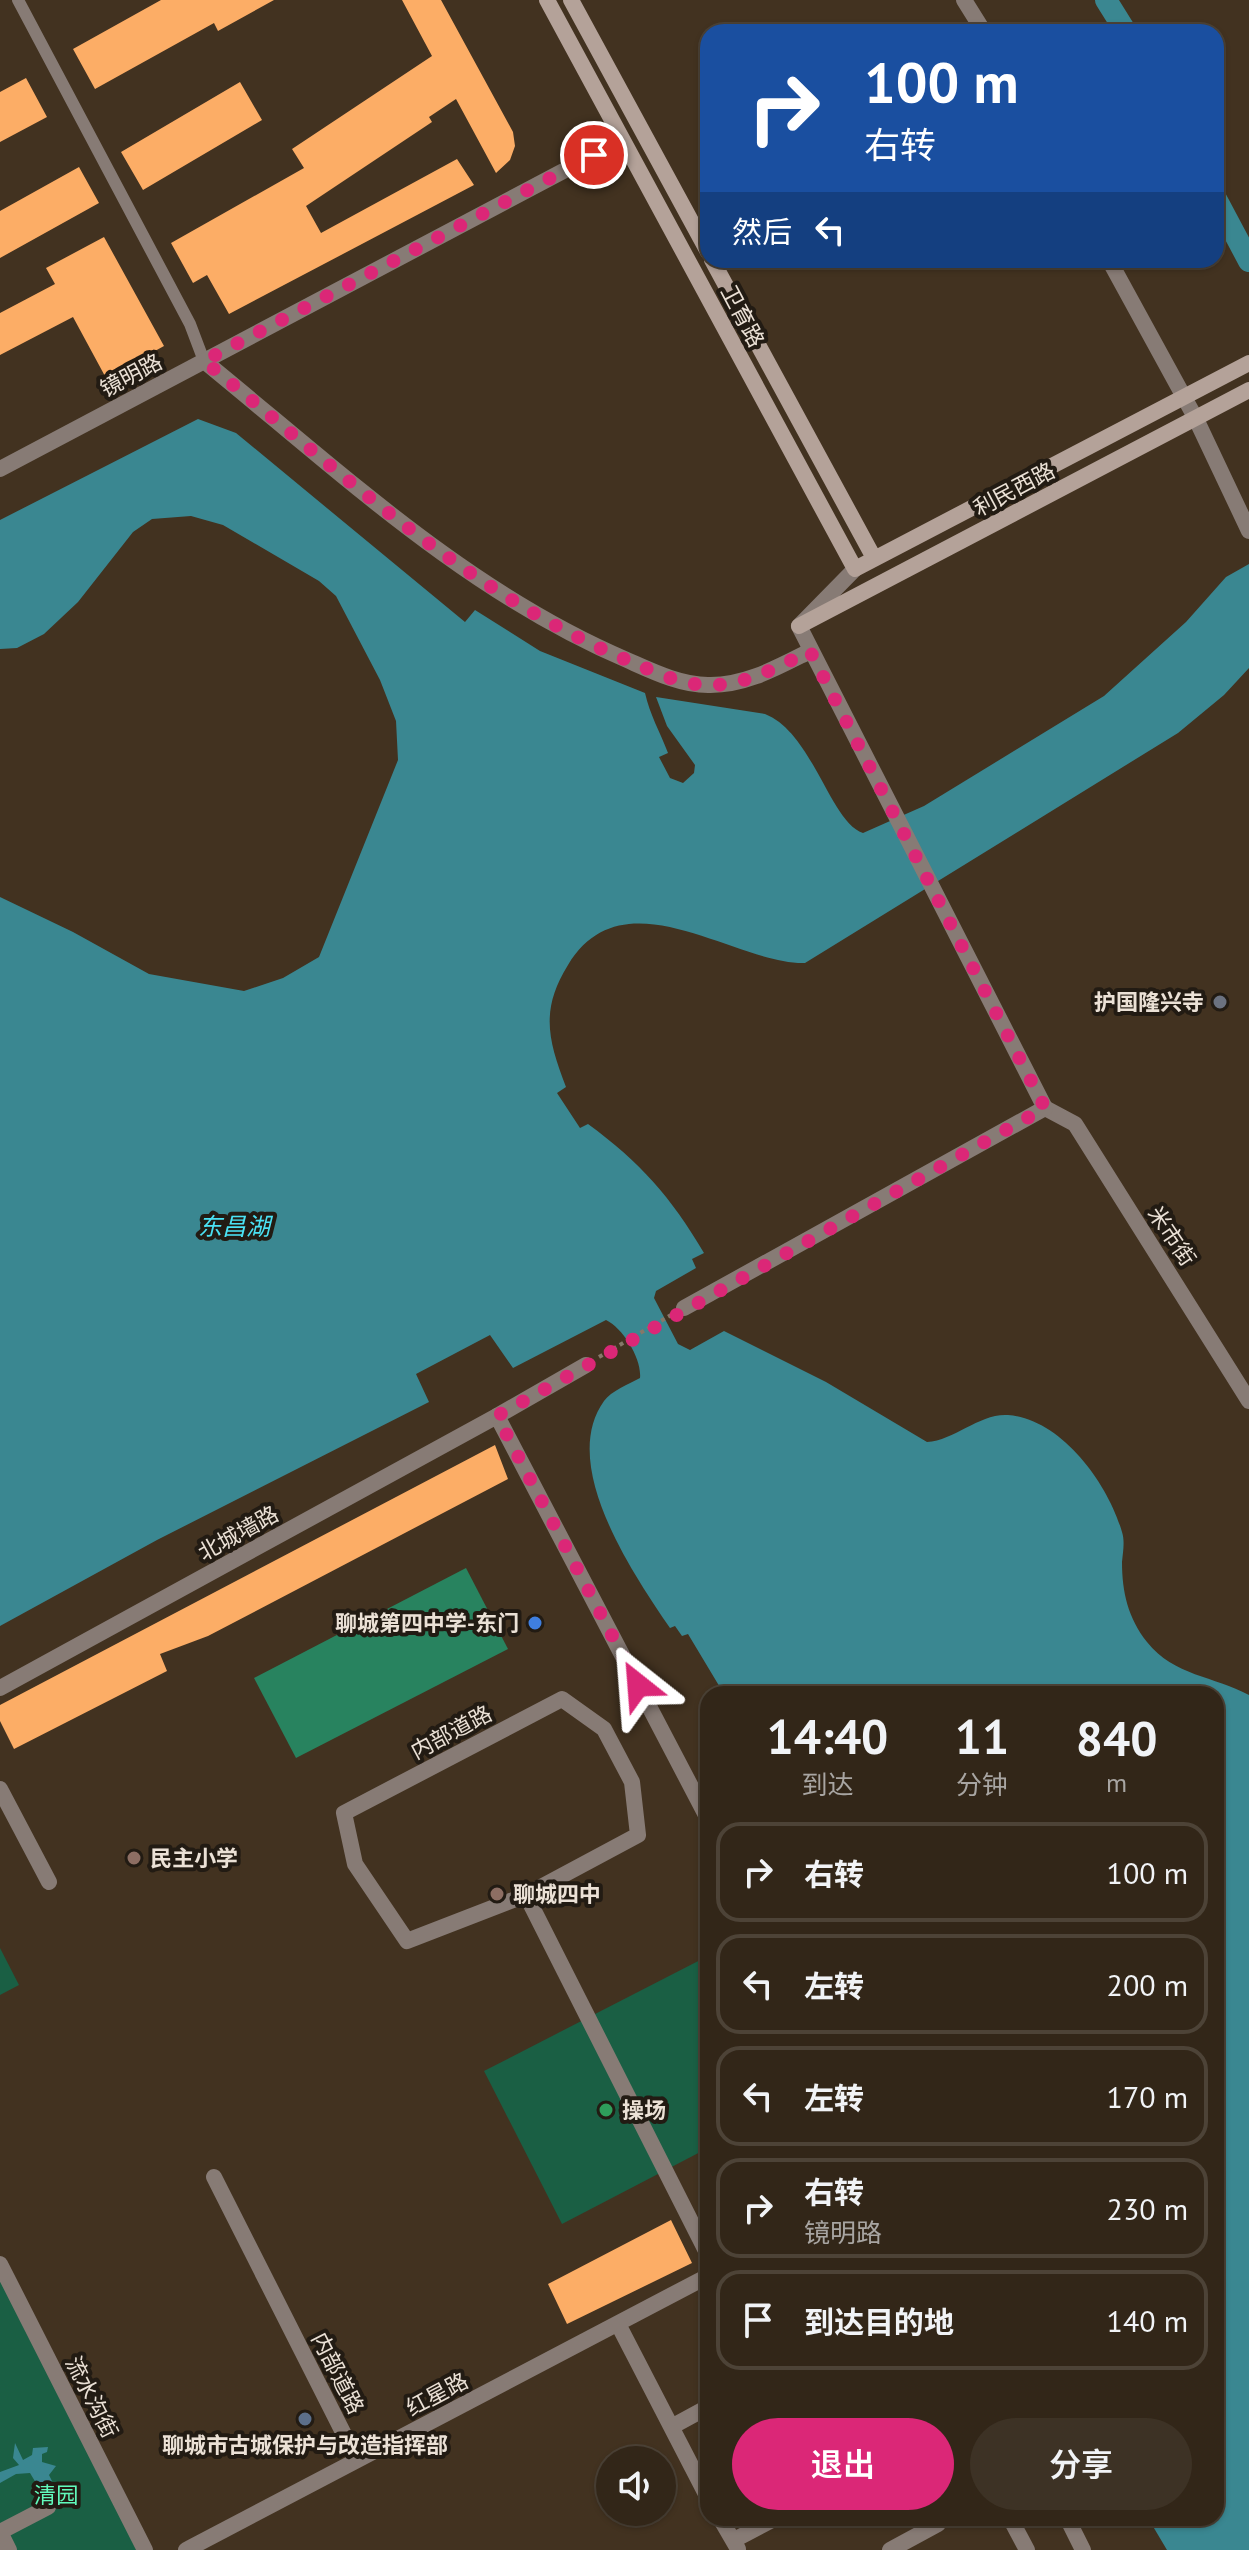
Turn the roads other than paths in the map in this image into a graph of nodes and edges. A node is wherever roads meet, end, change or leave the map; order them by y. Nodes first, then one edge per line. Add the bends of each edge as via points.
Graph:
1 (18, 0) edge
2 (547, 0) edge
3 (571, 0) edge
4 (964, 0) edge
5 (979, 24) edge
6 (622, 140) junction
7 (700, 237) edge
8 (716, 268) edge
9 (1113, 268) edge
10 (204, 361) junction
11 (1249, 363) edge
12 (1249, 390) edge
13 (1184, 399) junction
14 (1196, 419) junction
15 (0, 469) edge
16 (1249, 531) edge
17 (874, 558) junction
18 (855, 569) junction
19 (799, 626) junction
20 (810, 651) junction
21 (1045, 1108) junction
22 (684, 1308) road end
23 (586, 1365) road end
24 (1249, 1401) edge
25 (497, 1416) junction
26 (0, 1688) edge
27 (0, 1789) edge
28 (700, 1804) edge
29 (49, 1882) dead end
30 (526, 1895) junction
31 (214, 2177) dead end
32 (700, 2239) edge
33 (0, 2264) edge
34 (700, 2280) edge
35 (618, 2324) junction
36 (700, 2411) edge
37 (673, 2426) junction
38 (357, 2460) junction
39 (700, 2475) edge
40 (48, 2507) dead end
41 (725, 2526) edge
42 (764, 2526) edge
43 (934, 2526) edge
44 (1014, 2526) edge
45 (1071, 2526) edge
46 (736, 2545) edge
47 (9, 2550) edge
48 (145, 2550) edge
49 (186, 2550) edge
50 (890, 2550) edge
51 (1027, 2550) edge
52 (1083, 2550) edge

1 - 10 lane via 190,324
2 - 6 main road, 卫育路
3 - 7 main road
4 - 5 street
6 - 10 street, 镜明路
6 - 18 main road, 卫育路
8 - 17 main road, 卫育路
9 - 13 street
10 - 15 street, 镜明路
10 - 20 street via 460,566 580,640 674,679 705,686 749,679
11 - 13 main road, 利民西路
12 - 14 main road, 利民西路
13 - 14 street
13 - 17 main road, 利民西路
14 - 16 street
14 - 19 main road, 利民西路
17 - 18 main road, 利民西路
18 - 19 street
19 - 20 street
20 - 21 street
21 - 22 street
21 - 24 street, 米市街 via 1075,1124
23 - 25 street, 北城墙路
25 - 26 street, 北城墙路
25 - 28 street
27 - 29 street
30 - 30 street, 内部道路 via 638,1835 632,1782 604,1729 562,1699 344,1813 355,1864 407,1941
30 - 32 street
31 - 38 street, 内部道路
33 - 48 street, 流水沟街
34 - 35 street, 红星路
35 - 37 street
35 - 38 street, 红星路
36 - 37 street
37 - 39 street
38 - 49 street, 红星路
40 - 47 street via 0,2532
41 - 46 street
42 - 46 street
43 - 50 street
44 - 51 street
45 - 52 street

